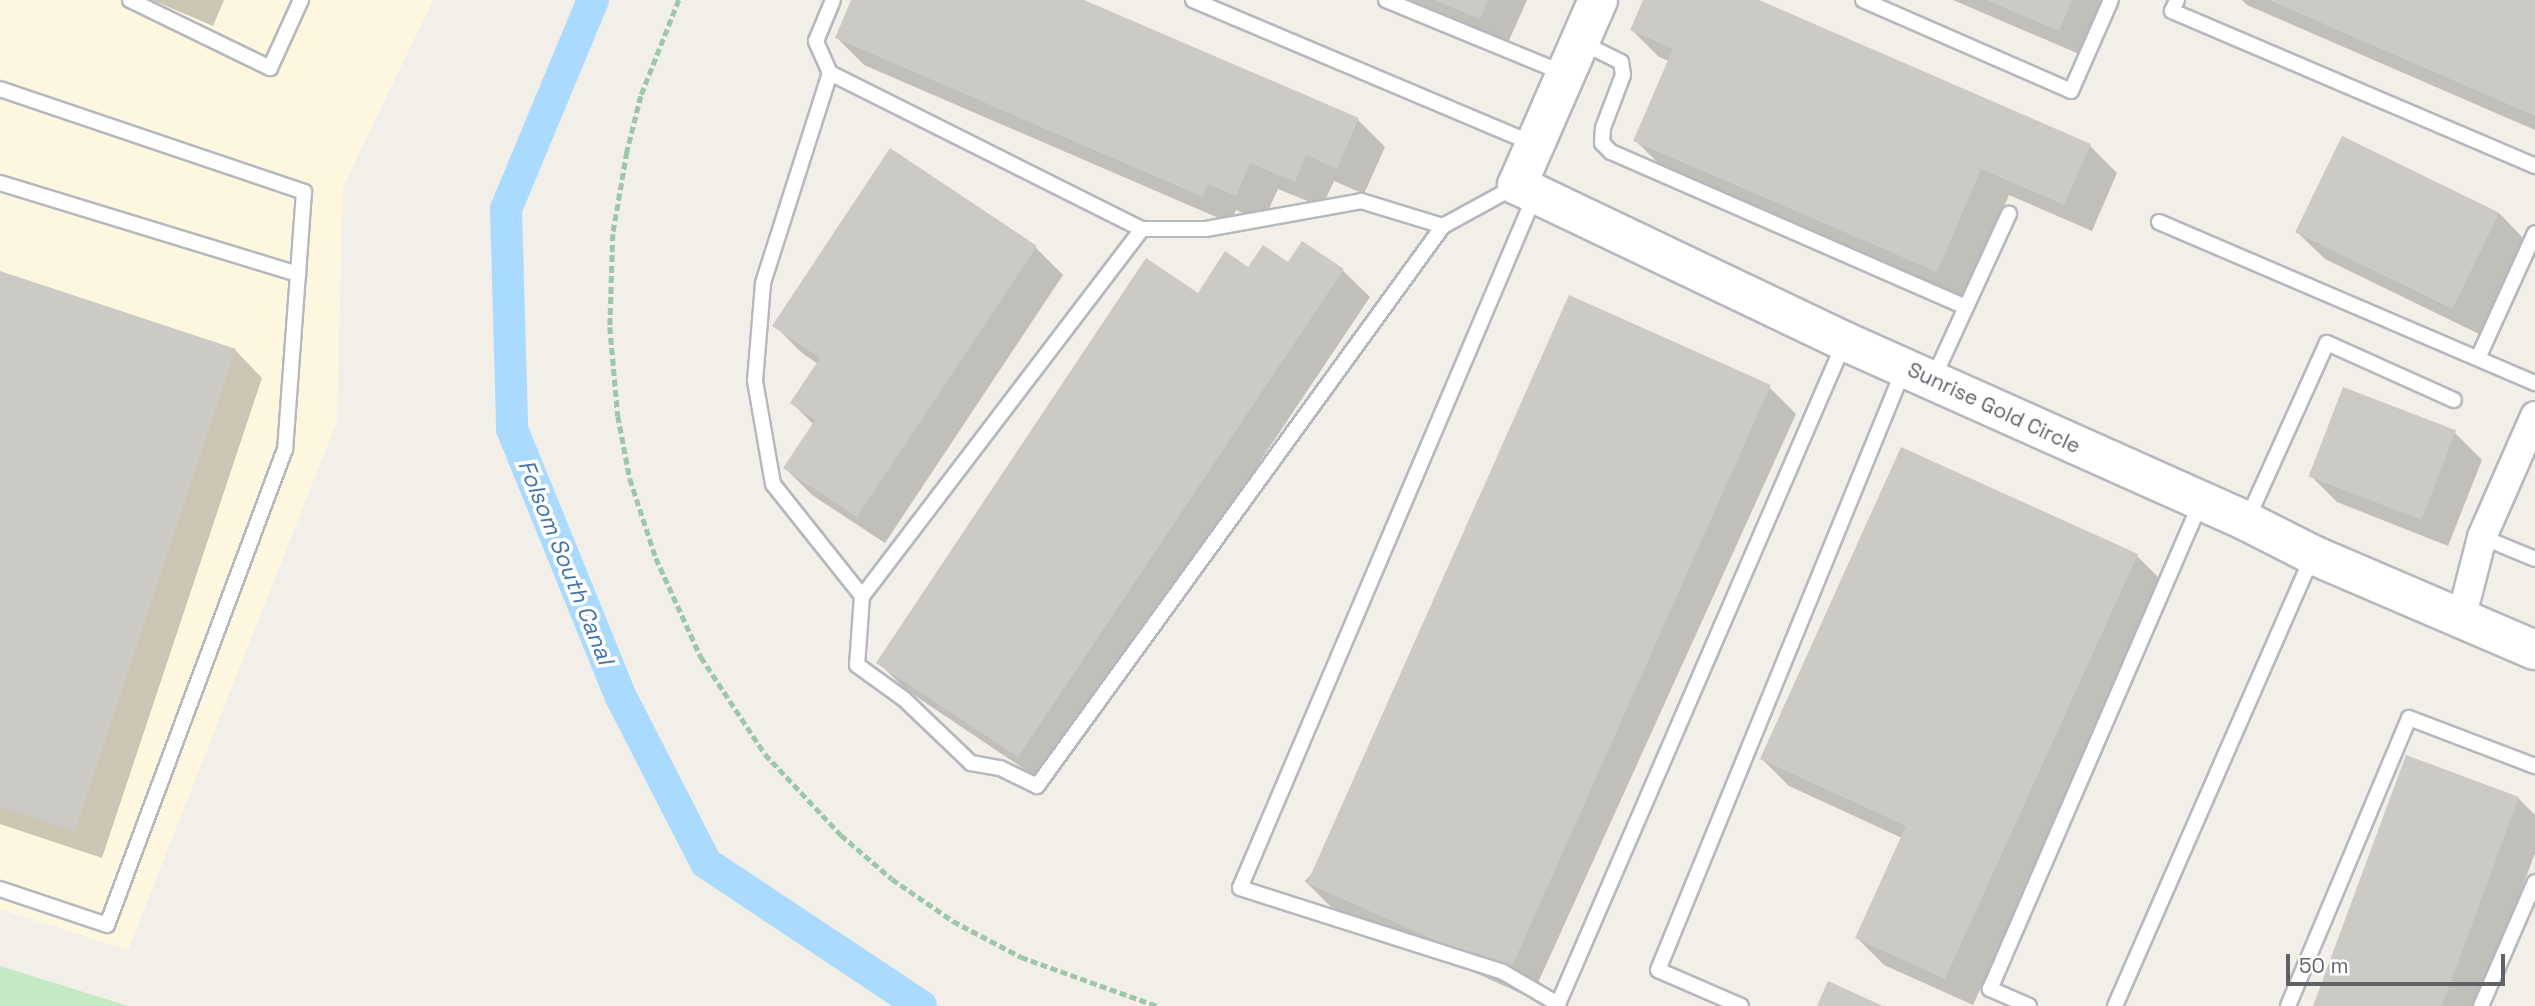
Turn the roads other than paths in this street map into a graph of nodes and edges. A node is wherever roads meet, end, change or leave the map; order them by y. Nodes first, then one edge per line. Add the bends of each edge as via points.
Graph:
1 (130, 0) edge
2 (301, 0) edge
3 (833, 0) edge
4 (1192, 0) edge
5 (1386, 0) edge
6 (1598, 0) edge
7 (1863, 0) edge
8 (2111, 0) edge
9 (2177, 0) edge
10 (1573, 58) junction
11 (830, 73) junction
12 (0, 89) edge
13 (1535, 145) junction
14 (2535, 166) edge
15 (0, 183) edge
16 (1527, 189) junction
17 (2008, 214) dead end
18 (2159, 222) dead end
19 (1443, 226) junction
20 (1142, 229) junction
21 (2535, 233) edge
22 (298, 274) junction
23 (1966, 307) junction
24 (1844, 341) junction
25 (2478, 358) junction
26 (1919, 373) junction
27 (2535, 383) edge
28 (2454, 400) dead end
29 (2535, 416) edge
30 (2200, 502) junction
31 (2246, 521) junction
32 (2482, 537) junction
33 (2314, 555) junction
34 (2535, 559) edge
35 (862, 596) junction
36 (2461, 619) junction
37 (2535, 650) edge
38 (2535, 766) edge
39 (2535, 882) edge
40 (0, 889) edge
41 (1741, 1006) edge
42 (2029, 1006) edge
43 (2115, 1006) edge
44 (2288, 1006) edge
45 (2481, 1006) edge

1 - 2 lane via 270,68
3 - 11 lane via 816,41
4 - 13 lane
5 - 10 lane
6 - 10 street
7 - 8 lane via 2071,91
9 - 14 lane via 2172,11
10 - 13 street
10 - 23 lane via 1621,62 1623,75 1602,128 1602,143 1611,152
11 - 20 lane
11 - 35 lane via 763,283 755,381 773,484
12 - 22 lane via 304,192
13 - 16 street
15 - 22 lane
16 - 19 lane
16 - 24 street, Sunrise Gold Circle
16 - 24 lane via 1240,888 1503,972 1558,1004
17 - 23 lane
18 - 25 lane
19 - 20 lane via 1361,201 1206,229
19 - 35 lane via 1037,786 1000,768 971,762 904,699 857,665
20 - 35 lane
21 - 25 lane
22 - 40 lane via 285,449 107,925
23 - 26 lane
24 - 26 street, Sunrise Gold Circle
25 - 27 lane
26 - 30 street, Sunrise Gold Circle
26 - 41 lane via 1658,970
28 - 31 lane via 2327,343
29 - 32 street
30 - 31 street, Sunrise Gold Circle
30 - 42 lane via 1990,989
31 - 33 street, Sunrise Gold Circle
32 - 34 lane
32 - 36 street
33 - 36 street, Sunrise Gold Circle
33 - 43 lane
36 - 37 street, Sunrise Gold Circle
38 - 44 lane via 2409,718
39 - 45 lane

